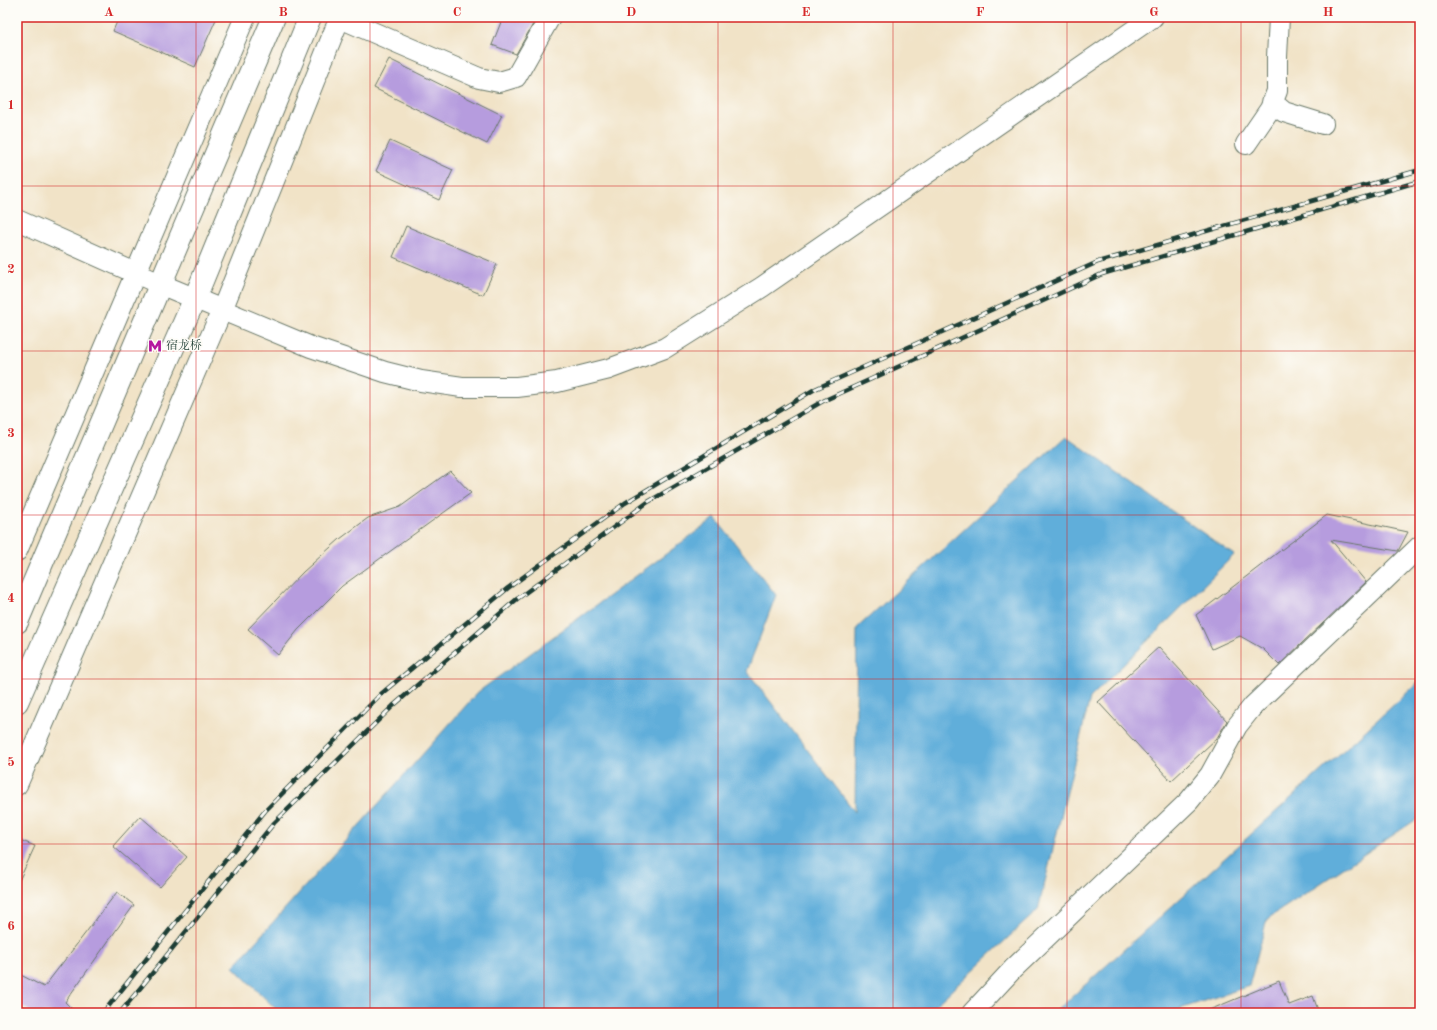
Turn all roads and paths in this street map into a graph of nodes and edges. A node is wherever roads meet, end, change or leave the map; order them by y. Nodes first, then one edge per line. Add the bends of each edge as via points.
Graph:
1 (245, 17) edge
2 (274, 17) edge
3 (310, 17) edge
4 (550, 17) edge
5 (1153, 17) edge
6 (1279, 17) edge
7 (340, 18) edge
8 (1272, 102) junction
9 (1323, 124) dead end
10 (1246, 144) dead end
11 (17, 220) edge
12 (136, 272) junction
13 (160, 284) junction
14 (195, 298) junction
15 (222, 310) junction
16 (1420, 546) edge
17 (17, 551) edge
18 (17, 622) edge
19 (17, 702) edge
20 (17, 785) edge
21 (972, 1013) edge

1 - 12 street
2 - 13 main road
3 - 14 main road
4 - 7 street via 516,77 499,82 479,78
5 - 15 street via 762,287 665,348 609,369 557,382 517,387 456,386 421,381 348,361
6 - 8 street via 1277,90
7 - 15 street
8 - 9 street via 1284,112
8 - 10 street
11 - 12 street
12 - 13 street
12 - 17 street
13 - 14 street
13 - 18 main road
14 - 15 street
14 - 19 main road
15 - 20 street
16 - 21 street via 1253,706 1237,726 1210,775 1189,801 1013,970

